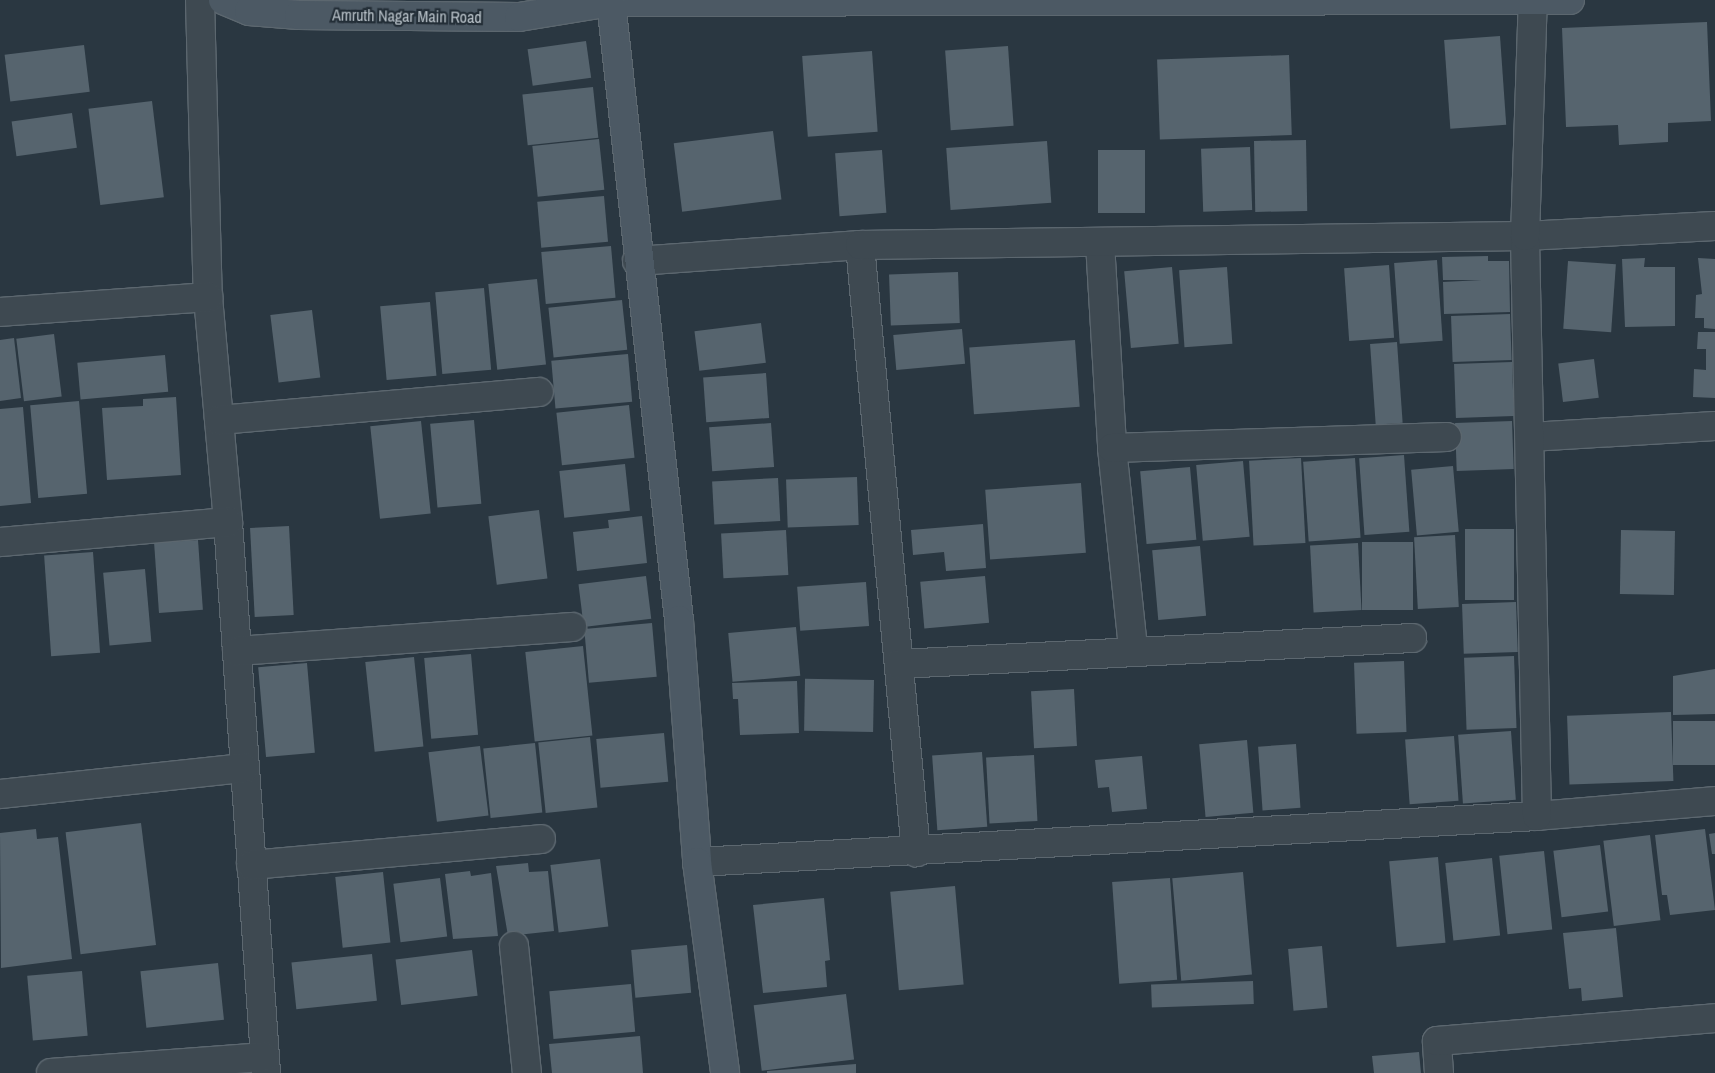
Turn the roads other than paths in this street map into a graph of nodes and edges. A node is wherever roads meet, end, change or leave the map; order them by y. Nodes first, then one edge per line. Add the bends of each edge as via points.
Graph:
1 (200, 0) edge
2 (223, 0) edge
3 (1570, 0) edge
4 (595, 1) edge
5 (1533, 1) edge
6 (1353, 2) edge
7 (1715, 226) edge
8 (1525, 236) junction
9 (1100, 243) junction
10 (860, 245) junction
11 (637, 261) junction
12 (208, 297) junction
13 (0, 312) edge
14 (539, 392) dead end
15 (218, 420) junction
16 (1715, 426) edge
17 (1447, 437) dead end
18 (1530, 437) junction
19 (1112, 448) junction
20 (228, 522) junction
21 (0, 542) edge
22 (572, 627) dead end
23 (1412, 638) dead end
24 (1132, 649) junction
25 (237, 651) junction
26 (899, 664) junction
27 (245, 768) junction
28 (0, 794) edge
29 (1715, 801) edge
30 (1537, 816) junction
31 (541, 839) dead end
32 (916, 852) junction
33 (697, 862) junction
34 (251, 864) junction
35 (514, 946) dead end
36 (1715, 1018) edge
37 (265, 1065) edge
38 (51, 1073) edge
39 (527, 1073) edge
40 (724, 1073) edge
41 (1439, 1073) edge

1 - 12 street
2 - 4 main road, Amruth Nagar Main Road via 249,11 299,15 510,17
3 - 5 main road, Amruth Nagar Main Road
4 - 6 main road, Amruth Nagar Main Road
4 - 11 main road
5 - 6 main road, Amruth Nagar Main Road
5 - 8 street
7 - 8 street
8 - 9 street
8 - 18 street
9 - 10 street
9 - 19 street
10 - 11 street
10 - 26 street
11 - 33 main road via 680,620
12 - 13 street
12 - 15 street
14 - 15 street
15 - 20 street
16 - 18 street
17 - 19 street
18 - 30 street
19 - 24 street
20 - 21 street
20 - 25 street
22 - 25 street
23 - 24 street
24 - 26 street
25 - 27 street
26 - 32 street
27 - 28 street
27 - 34 street
29 - 30 street
30 - 32 street
31 - 34 street
32 - 33 street
33 - 40 main road
34 - 37 street
35 - 39 street
36 - 41 street via 1436,1040
37 - 38 street

